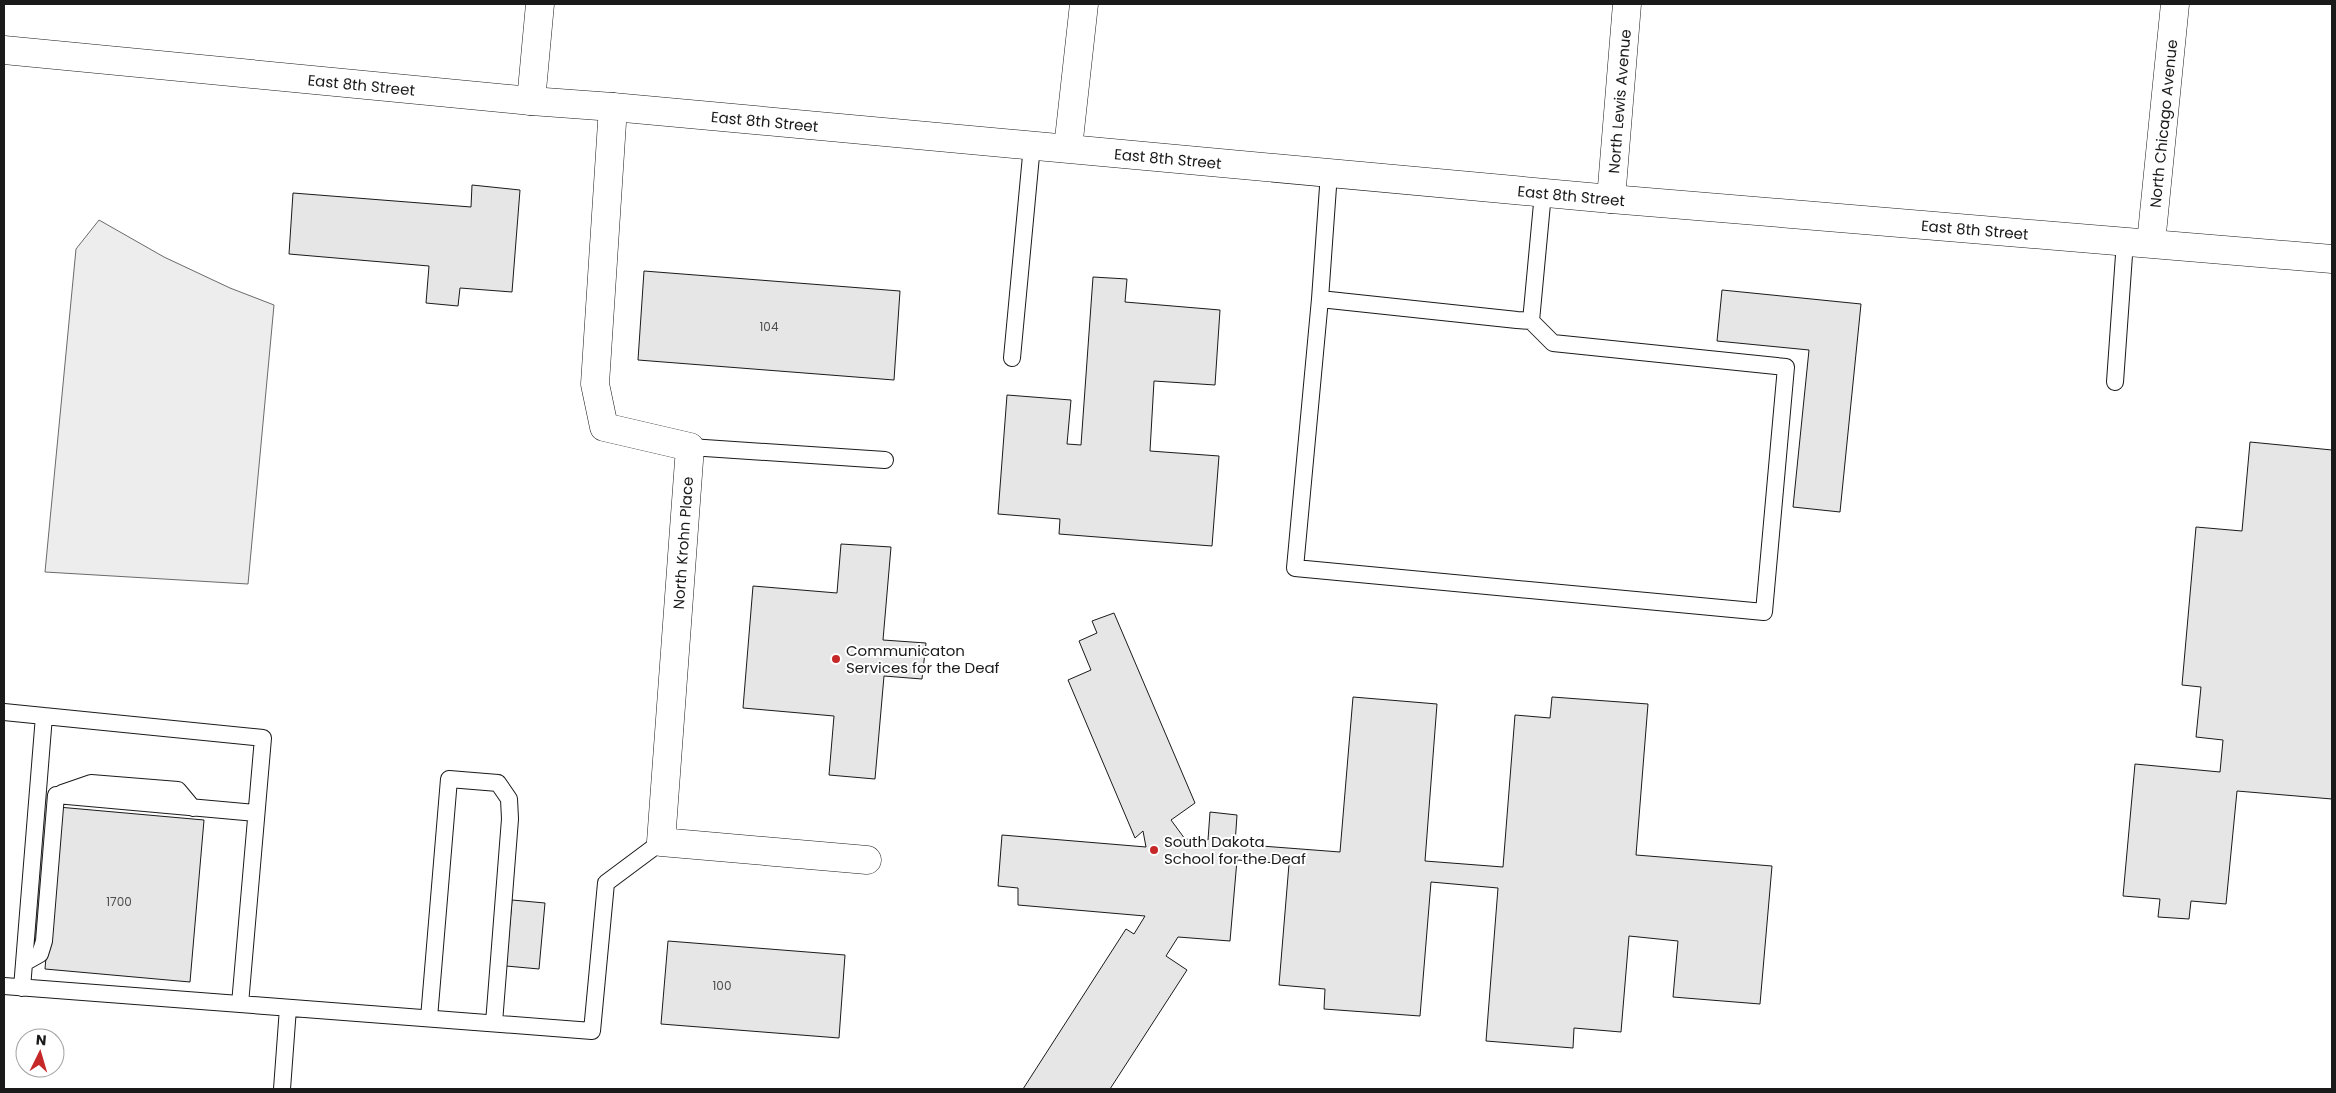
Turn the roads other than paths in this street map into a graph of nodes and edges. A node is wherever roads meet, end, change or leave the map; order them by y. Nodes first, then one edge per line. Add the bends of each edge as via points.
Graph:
1 (540, 4) edge
2 (1084, 4) edge
3 (1626, 4) edge
4 (2175, 4) edge
5 (4, 50) edge
6 (531, 101) junction
7 (613, 107) junction
8 (1032, 145) junction
9 (1068, 148) junction
10 (1330, 173) junction
11 (1543, 193) junction
12 (1611, 199) junction
13 (2138, 242) junction
14 (2332, 259) edge
15 (1320, 299) junction
16 (1531, 321) junction
17 (1012, 358) dead end
18 (2115, 382) dead end
19 (690, 447) junction
20 (885, 460) dead end
21 (4, 712) edge
22 (44, 716) junction
23 (38, 794) junction
24 (56, 795) junction
25 (256, 813) junction
26 (661, 842) junction
27 (867, 860) dead end
28 (24, 963) junction
29 (4, 986) edge
30 (22, 988) junction
31 (240, 1004) junction
32 (288, 1008) junction
33 (429, 1018) junction
34 (494, 1024) junction
35 (282, 1089) edge

1 - 6 street
2 - 9 street
3 - 12 street, North Lewis Avenue
4 - 13 street, North Chicago Avenue
5 - 6 street, East 8th Street
6 - 7 street, East 8th Street
7 - 8 street, East 8th Street
7 - 19 street via 595,384 604,427
8 - 9 street, East 8th Street
8 - 17 lane
9 - 10 street, East 8th Street
10 - 11 street, East 8th Street
10 - 15 lane
11 - 12 street, East 8th Street
11 - 16 lane
12 - 13 street, East 8th Street
13 - 14 street, East 8th Street
13 - 18 lane
15 - 16 lane
15 - 16 lane via 1295,568 1764,612 1786,367 1553,343
19 - 20 lane
19 - 26 street, North Krohn Place
21 - 22 lane
22 - 23 lane
22 - 25 lane via 263,738
23 - 24 lane
23 - 28 lane
24 - 25 lane
24 - 28 lane via 44,941 40,954
25 - 31 lane
26 - 27 street
26 - 34 lane via 606,883 592,1031
28 - 30 lane
29 - 30 lane
30 - 31 lane
31 - 32 lane
32 - 33 lane
32 - 35 lane
33 - 34 lane
33 - 34 lane via 448,778 498,783 509,799

